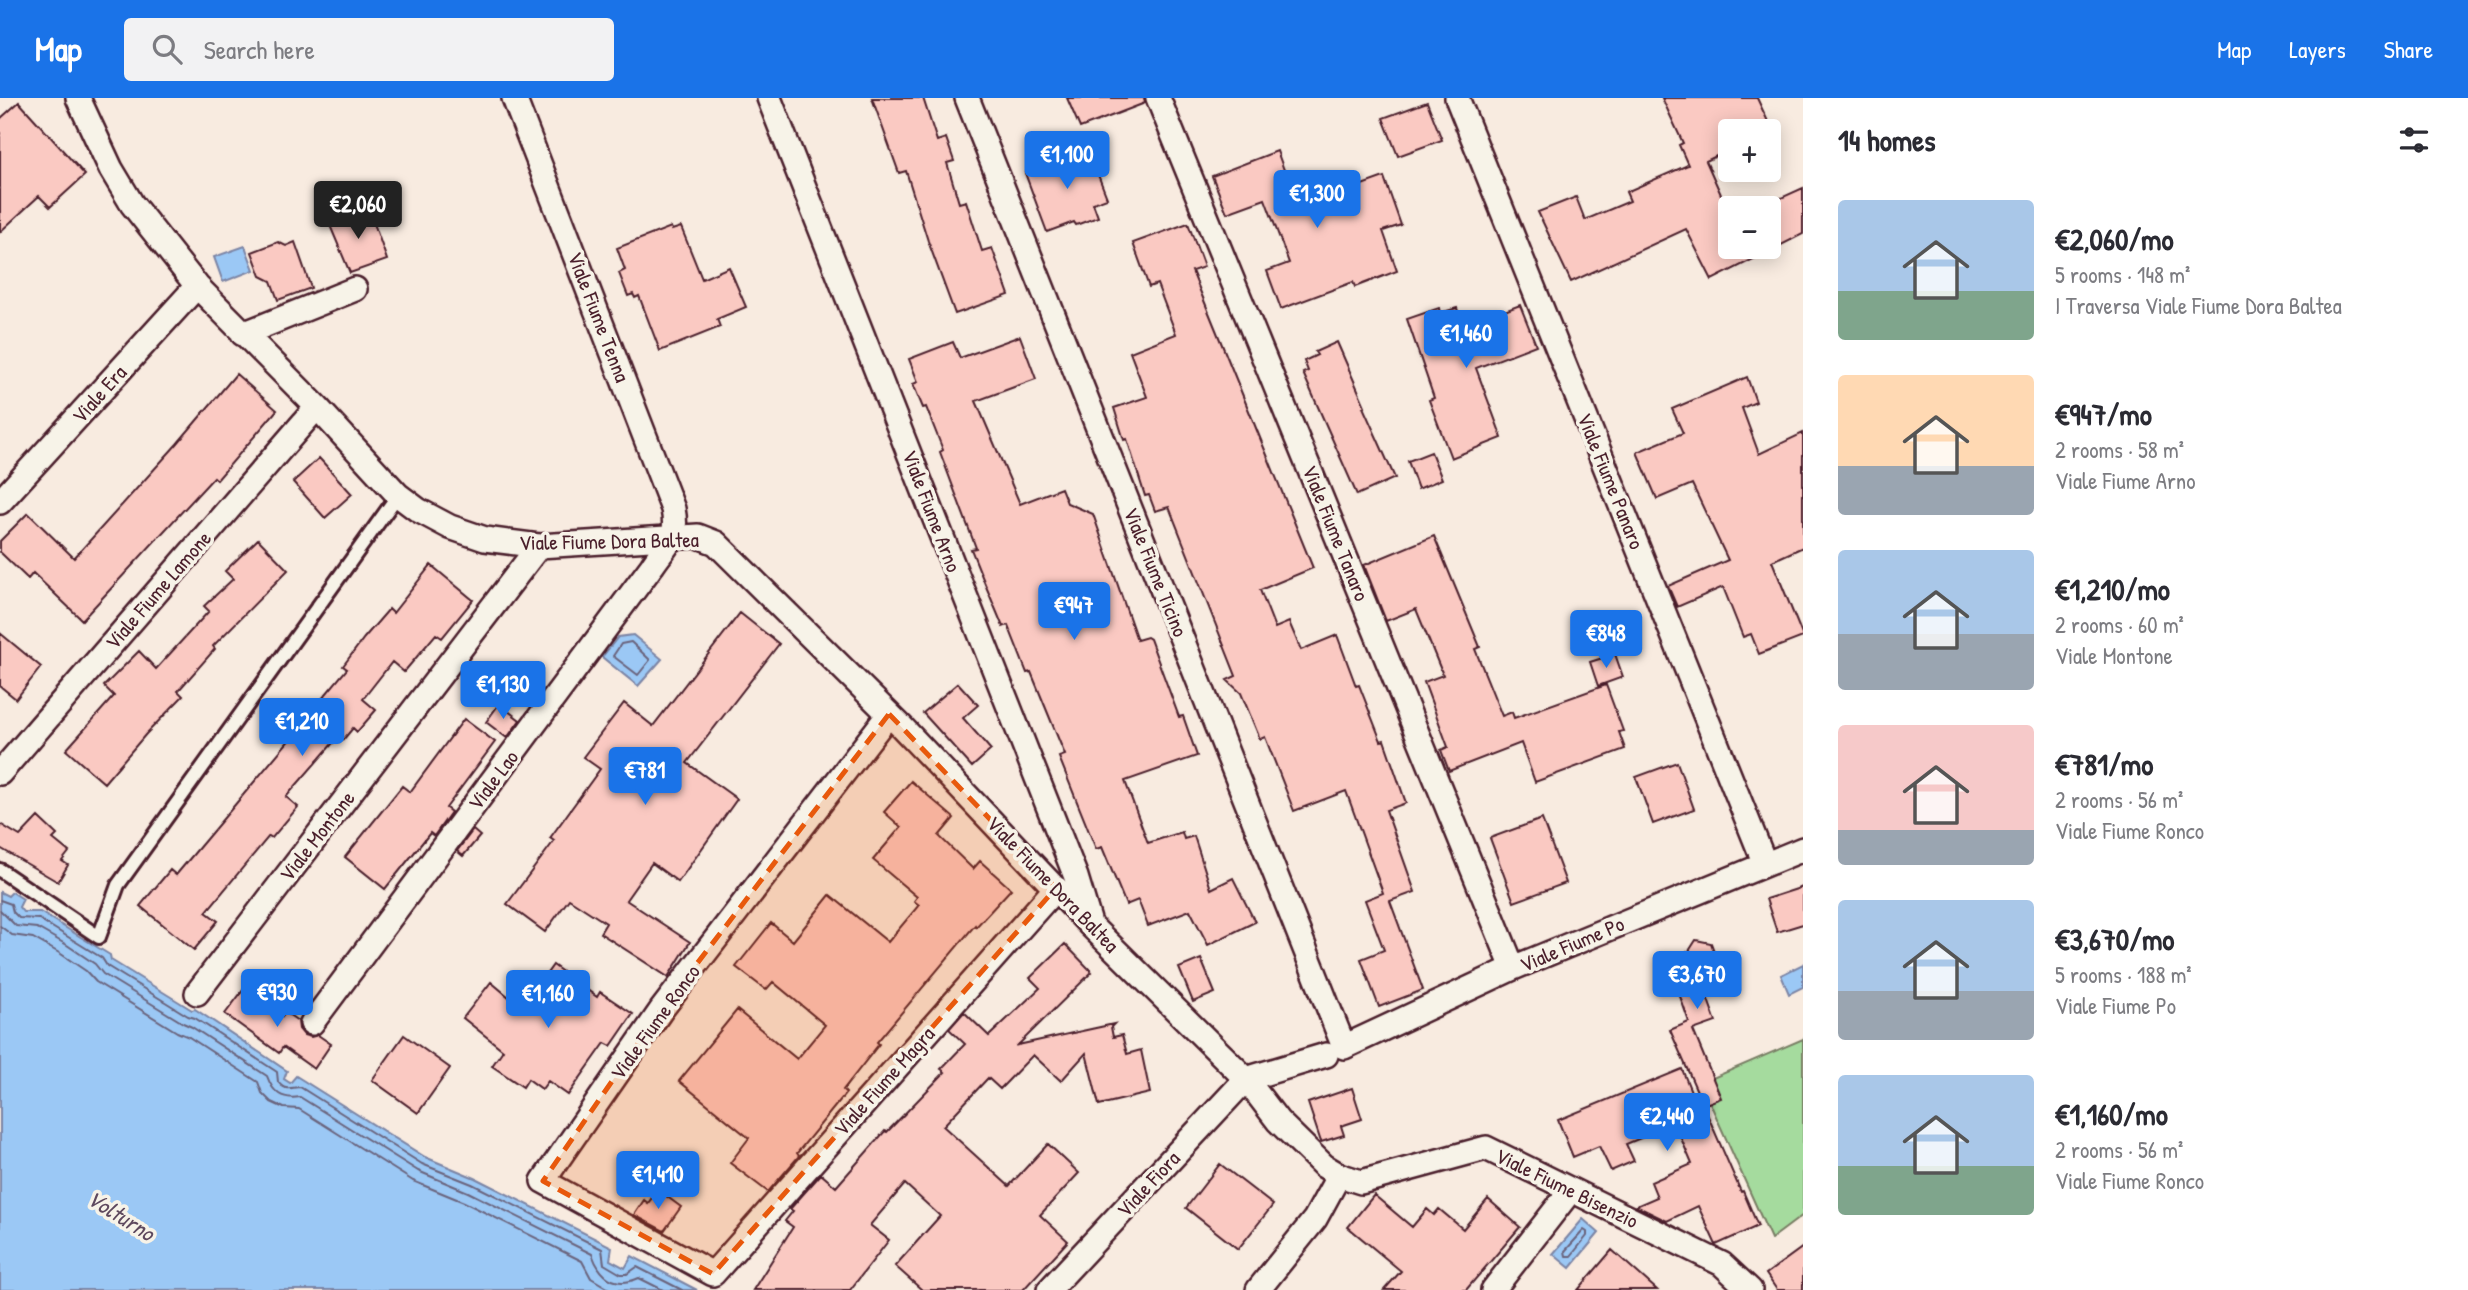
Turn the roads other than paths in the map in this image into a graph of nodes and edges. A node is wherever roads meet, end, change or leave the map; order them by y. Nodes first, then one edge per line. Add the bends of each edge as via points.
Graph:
1 (78, 98) edge
2 (514, 98) edge
3 (769, 98) edge
4 (967, 98) edge
5 (1158, 98) edge
6 (1457, 98) edge
7 (197, 286) junction
8 (355, 289) dead end
9 (243, 334) junction
10 (317, 407) junction
11 (398, 495) junction
12 (0, 502) edge
13 (673, 537) junction
14 (539, 546) junction
15 (889, 714) junction
16 (0, 773) edge
17 (1803, 849) edge
18 (1765, 864) junction
19 (0, 870) edge
20 (1056, 888) junction
21 (1090, 925) junction
22 (1513, 968) junction
23 (197, 993) dead end
24 (312, 1023) dead end
25 (1335, 1051) junction
26 (1246, 1079) junction
27 (1339, 1175) junction
28 (1571, 1190) junction
29 (713, 1274) joint
30 (1049, 1290) edge
31 (1258, 1290) edge
32 (1493, 1290) edge
33 (1750, 1290) edge

1 - 7 street, Viale Fiume Dora Baltea via 132,204
2 - 13 street, Viale Fiume Tenna via 673,509
3 - 21 street, Viale Fiume Arno via 1076,877
4 - 25 street, Viale Fiume Ticino
5 - 22 street, Viale Fiume Tanaro
6 - 18 street, Viale Fiume Panaro
7 - 9 street, Viale Fiume Dora Baltea
7 - 12 street, Viale Era
8 - 9 street
9 - 10 street, Viale Fiume Dora Baltea
10 - 11 street, Viale Fiume Dora Baltea
10 - 16 street, Viale Fiume Lamone
11 - 14 street, Viale Fiume Dora Baltea via 450,527 485,539
11 - 19 lane via 118,885 99,937
13 - 14 street, Viale Fiume Dora Baltea
13 - 15 street, Viale Fiume Dora Baltea via 698,536 716,543
13 - 24 street, Viale Lao
14 - 23 street, Viale Montone
15 - 20 street, Viale Fiume Dora Baltea
15 - 29 street, Viale Fiume Ronco via 662,1009 543,1181
17 - 18 street, Viale Fiume Po
18 - 22 street, Viale Fiume Po
20 - 21 street, Viale Fiume Dora Baltea
20 - 29 street, Viale Fiume Magra
21 - 26 street, Viale Fiume Dora Baltea
22 - 25 street, Viale Fiume Po
25 - 26 street, Viale Fiume Po
26 - 27 street via 1278,1121
26 - 30 street, Viale Fiora
27 - 28 street, Viale Fiume Bisenzio via 1361,1182 1486,1149
27 - 31 street via 1315,1219
28 - 32 street
28 - 33 street, Viale Fiume Bisenzio via 1722,1264

